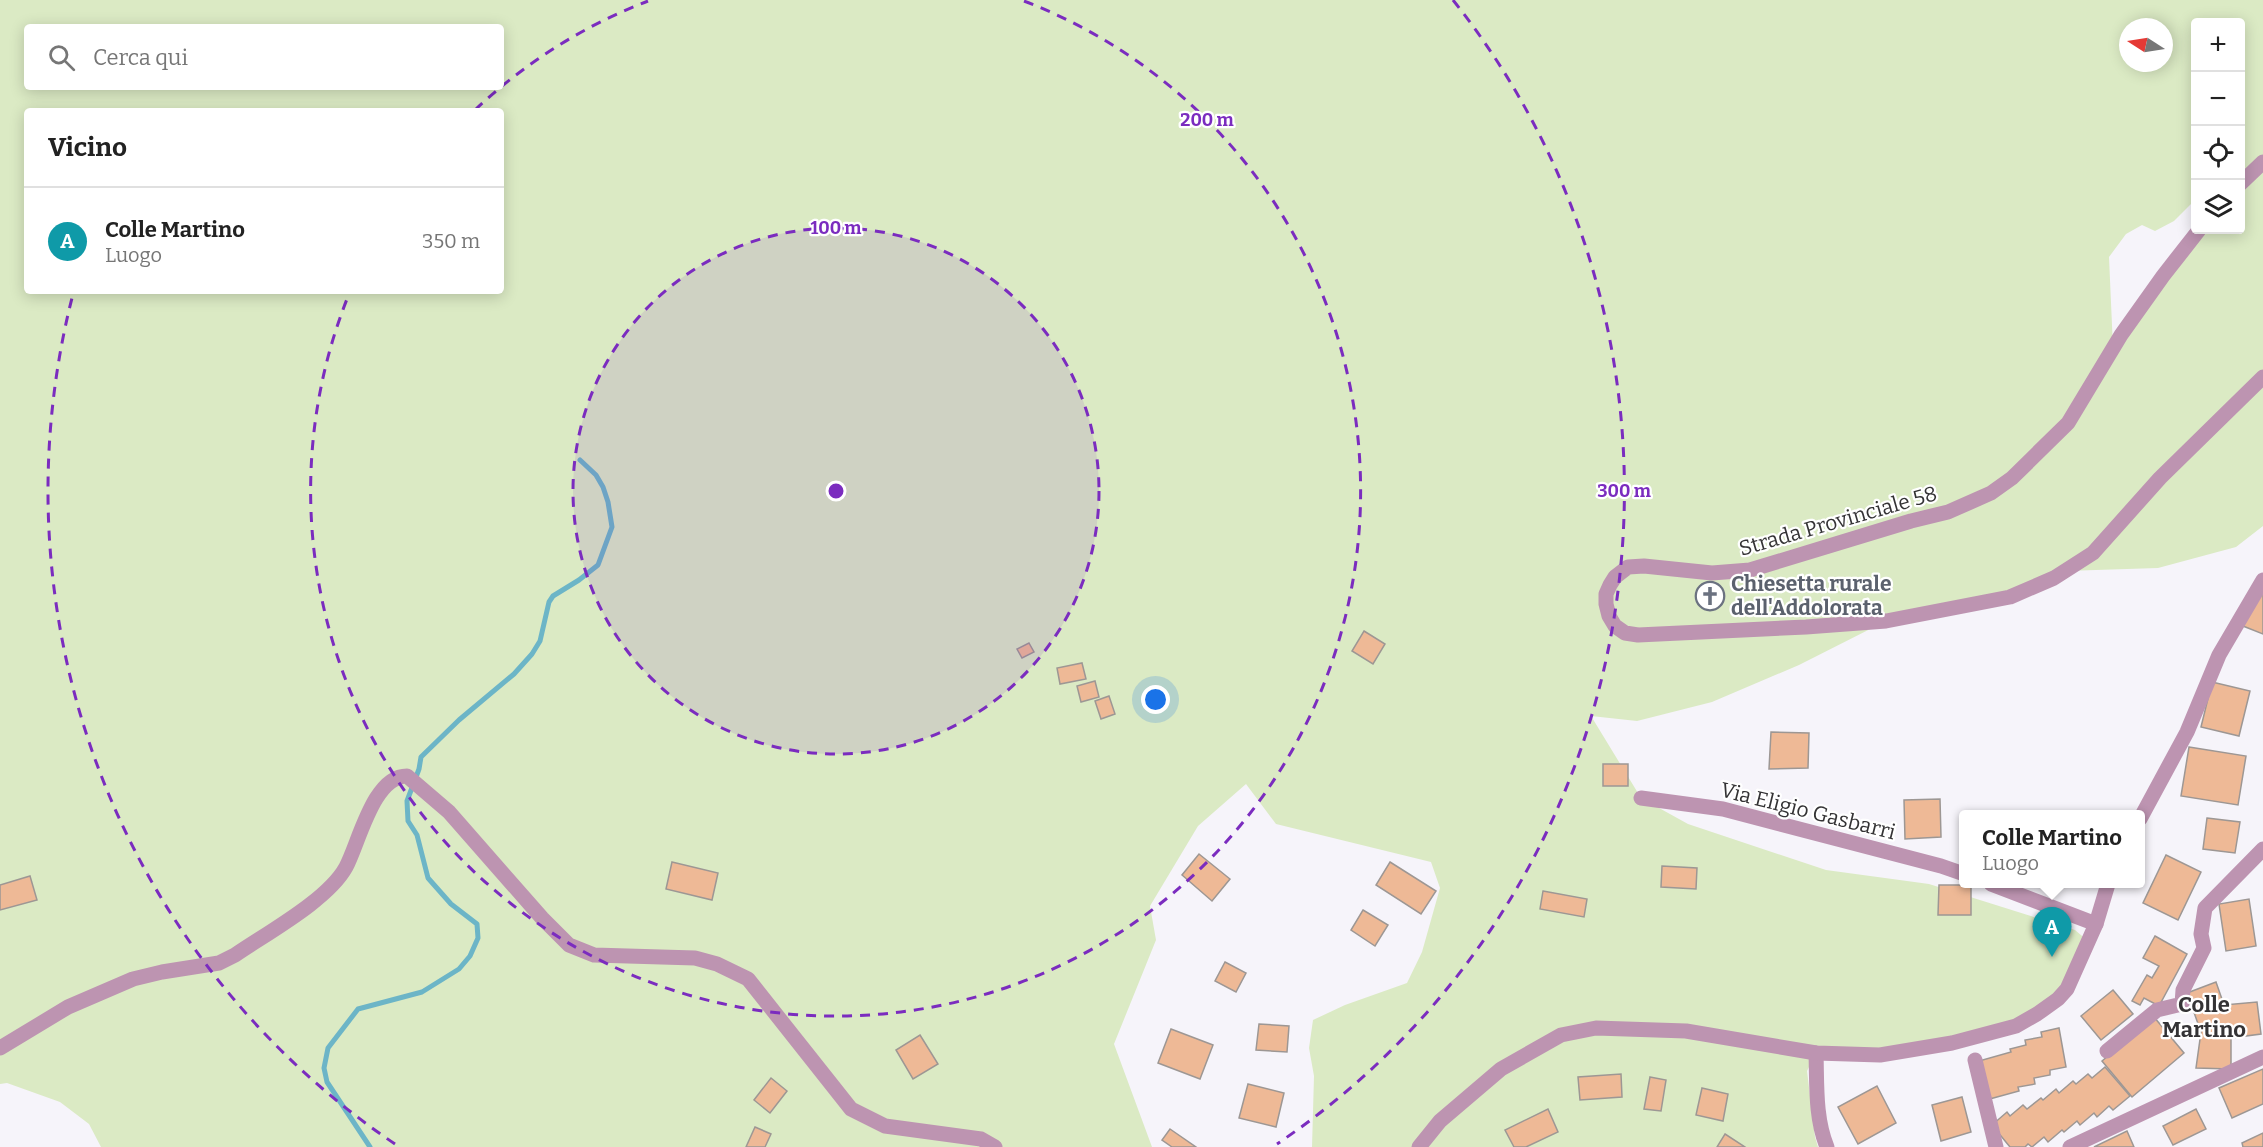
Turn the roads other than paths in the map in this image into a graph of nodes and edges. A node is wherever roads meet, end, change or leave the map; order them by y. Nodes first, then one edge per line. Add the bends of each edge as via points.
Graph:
1 (2263, 162) edge
2 (2245, 180) edge
3 (2196, 234) edge
4 (2263, 377) edge
5 (2263, 580) edge
6 (1641, 798) dead end
7 (2145, 810) edge
8 (2263, 849) edge
9 (1959, 872) edge
10 (2002, 888) edge
11 (2107, 888) edge
12 (2096, 924) junction
13 (0, 1048) edge
14 (2107, 1050) dead end
15 (1816, 1053) junction
16 (2263, 1057) edge
17 (1975, 1060) dead end
18 (995, 1147) edge
19 (1419, 1147) edge
20 (1827, 1147) edge
21 (1996, 1147) edge
22 (2070, 1147) edge

1 - 2 street
3 - 4 street, Strada Provinciale 58 via 2121,335 2068,423 2013,478 1991,493 1948,512 1750,570 1712,573 1628,567 1615,577 1606,594 1609,616 1625,633 1638,635 1794,628 1886,621 2010,597 2054,578 2093,553 2160,478
5 - 7 street via 2219,656 2187,732
6 - 9 street, Via Eligio Gasbarri via 1723,809
8 - 14 street via 2205,908 2201,934 2204,948 2183,990 2182,1004 2157,1010
10 - 12 street
11 - 12 street
12 - 15 street via 2067,989 2016,1026 1896,1053
13 - 18 street via 68,1007 133,979 219,963 244,948 329,890 346,868 379,794 398,776 406,776 449,812 569,945 594,955 695,958 717,964 748,979 851,1108 885,1126 973,1137
15 - 19 street via 1686,1031 1596,1028 1562,1035 1501,1070 1440,1121
15 - 20 street via 1818,1109
16 - 22 street
17 - 21 street

